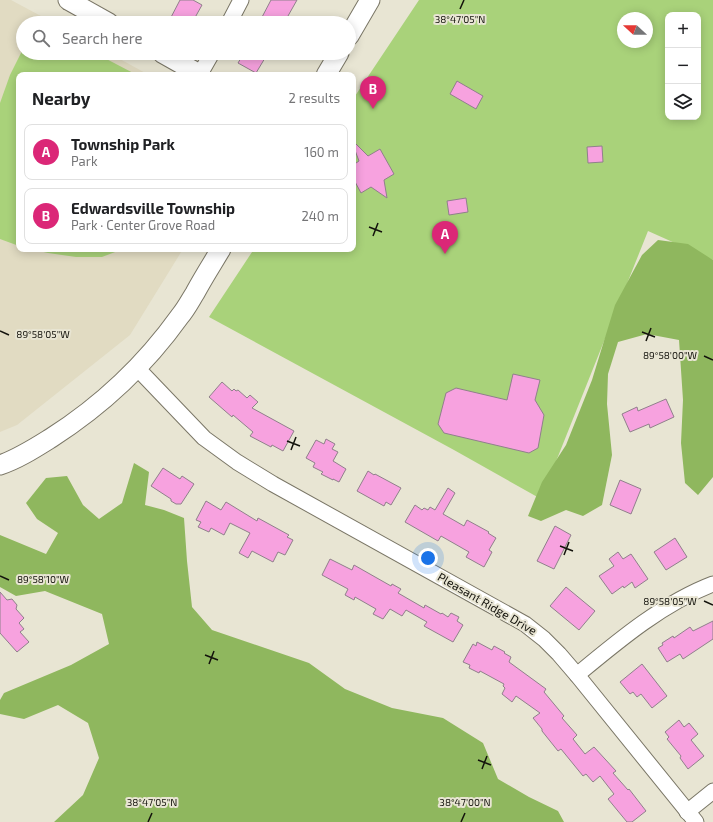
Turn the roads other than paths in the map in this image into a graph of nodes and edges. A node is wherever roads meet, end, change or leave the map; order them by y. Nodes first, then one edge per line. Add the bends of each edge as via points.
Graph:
1 (68, 0) edge
2 (241, 0) edge
3 (370, 0) edge
4 (97, 16) edge
5 (233, 16) edge
6 (356, 24) edge
7 (174, 60) edge
8 (208, 60) edge
9 (335, 60) edge
10 (196, 72) edge
11 (202, 72) edge
12 (328, 72) edge
13 (219, 252) edge
14 (137, 368) junction
15 (0, 465) edge
16 (713, 584) edge
17 (577, 675) junction
18 (713, 791) edge
19 (692, 817) edge

1 - 4 street
2 - 5 street
3 - 6 street
7 - 10 street
8 - 11 street
9 - 12 street
13 - 14 street via 181,315
14 - 15 street via 70,425
14 - 17 street, Pleasant Ridge Drive via 204,438 237,462 525,624 544,639
16 - 17 street via 697,590 645,622
17 - 19 street, Pleasant Ridge Drive
18 - 19 street

